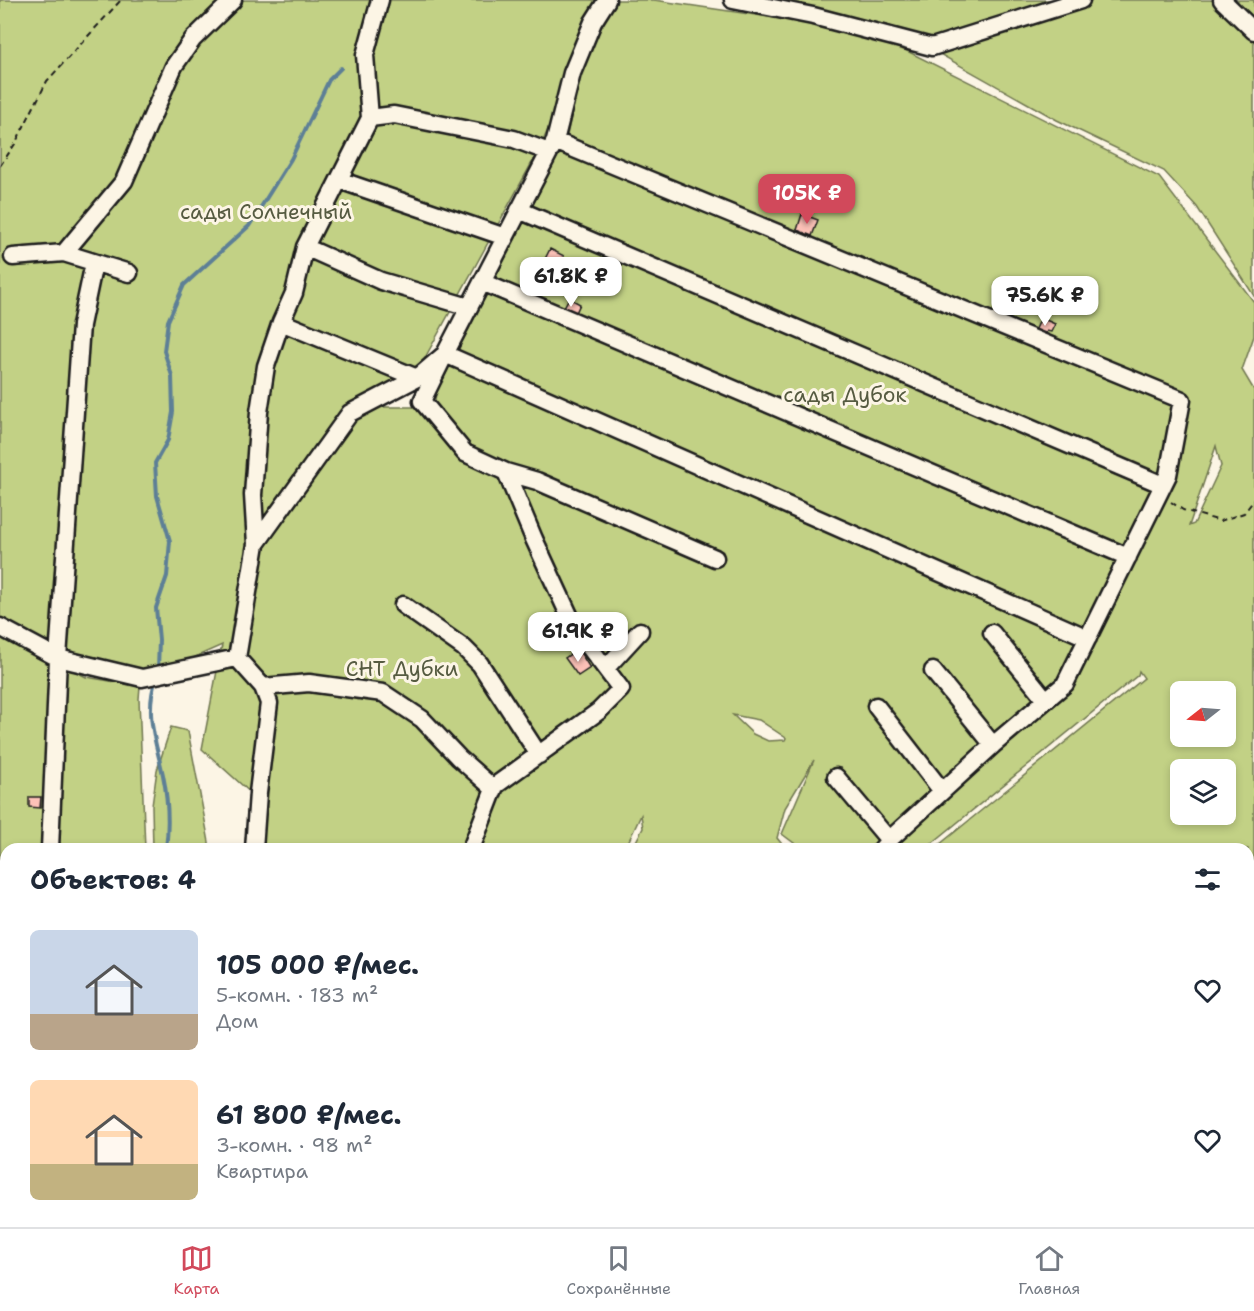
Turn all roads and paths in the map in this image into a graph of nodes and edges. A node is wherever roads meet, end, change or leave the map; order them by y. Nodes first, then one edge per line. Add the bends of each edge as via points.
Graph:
1 (121, 0) edge
2 (233, 0) edge
3 (380, 0) edge
4 (606, 0) edge
5 (733, 0) edge
6 (1081, 0) edge
7 (1222, 0) edge
8 (1254, 31) edge
9 (370, 118) junction
10 (552, 146) junction
11 (0, 166) edge
12 (339, 180) junction
13 (519, 210) junction
14 (505, 237) junction
15 (305, 247) junction
16 (64, 253) junction
17 (13, 257) dead end
18 (94, 263) junction
19 (129, 273) dead end
20 (482, 282) junction
21 (469, 306) junction
22 (281, 322) junction
23 (445, 354) junction
24 (417, 378) junction
25 (506, 472) junction
26 (1161, 489) junction
27 (1254, 500) edge
28 (256, 544) junction
29 (1128, 557) junction
30 (715, 558) dead end
31 (403, 605) dead end
32 (0, 627) edge
33 (640, 631) dead end
34 (992, 633) dead end
35 (1088, 638) junction
36 (58, 658) junction
37 (237, 658) junction
38 (606, 668) junction
39 (933, 671) dead end
40 (262, 687) junction
41 (1046, 700) junction
42 (876, 706) dead end
43 (993, 745) junction
44 (539, 755) junction
45 (836, 777) dead end
46 (492, 788) junction
47 (942, 791) junction
48 (50, 843) edge
49 (255, 843) edge
50 (473, 843) edge
51 (885, 843) edge
52 (887, 843) edge

1 - 11 path via 47,81
2 - 16 street via 193,39 174,66 124,181
3 - 9 street via 365,55
4 - 10 street via 572,73
5 - 6 street via 932,46
7 - 8 street
9 - 10 street via 394,115
9 - 12 street
10 - 13 street
10 - 26 street via 1182,400 1168,475
12 - 14 street
12 - 15 street
13 - 14 street
13 - 26 street
14 - 20 street
15 - 21 street via 381,281
15 - 22 street via 294,293
16 - 17 street
16 - 18 street
18 - 19 street
18 - 36 street via 81,326
20 - 21 street
20 - 29 street
21 - 23 street
22 - 24 street
22 - 28 street via 267,366 259,412 253,495
23 - 24 street
23 - 25 street via 422,401 465,453
23 - 35 street
24 - 28 street via 350,413
25 - 30 street via 537,481
25 - 38 street via 575,628
26 - 27 path via 1183,510 1220,521 1244,513
26 - 29 street
28 - 37 street
29 - 35 street
31 - 44 street via 480,664
32 - 36 street
33 - 38 street
34 - 41 street
35 - 41 street via 1065,684
36 - 37 street via 142,678
36 - 48 street
37 - 40 street
38 - 44 street via 621,689 599,711
39 - 43 street
40 - 46 street via 309,683 383,693 422,719
40 - 49 street via 269,703
41 - 43 street
42 - 47 street
43 - 47 street
44 - 46 street
45 - 51 street
46 - 50 street
47 - 52 street

